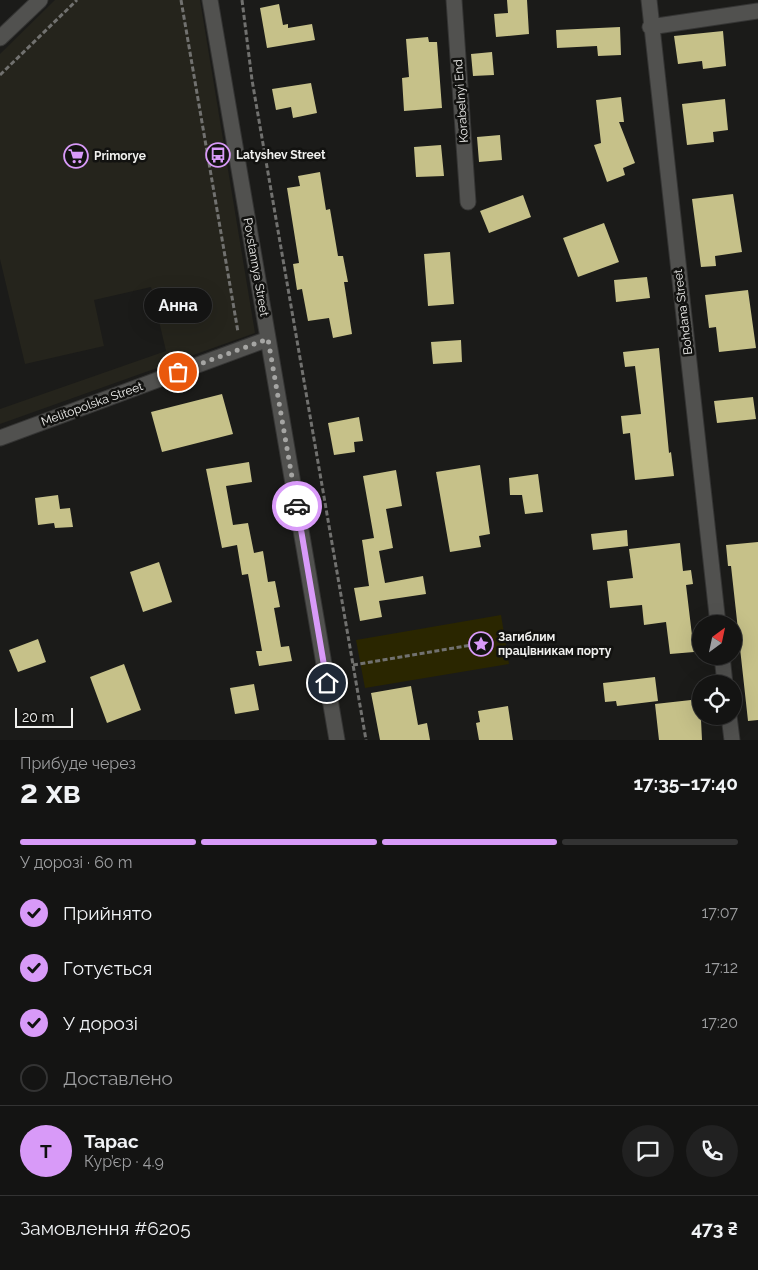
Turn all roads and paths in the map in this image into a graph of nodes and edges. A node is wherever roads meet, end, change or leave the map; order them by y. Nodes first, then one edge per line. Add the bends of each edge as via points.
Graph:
1 (40, 0) edge
2 (77, 0) edge
3 (181, 0) edge
4 (210, 0) edge
5 (242, 0) edge
6 (454, 0) edge
7 (649, 0) edge
8 (758, 11) edge
9 (650, 27) junction
10 (0, 38) edge
11 (0, 75) edge
12 (468, 202) dead end
13 (268, 339) junction
14 (246, 348) junction
15 (0, 438) edge
16 (717, 615) edge
17 (472, 645) dead end
18 (353, 665) junction
19 (730, 725) edge
20 (337, 740) edge
21 (366, 740) edge
22 (732, 740) edge

1 - 10 street
2 - 11 path
3 - 14 path via 238,332
4 - 13 street, Povstannya Street
5 - 18 path via 254,90
6 - 12 street, Korabelnyi End
7 - 9 street, Bohdana Street
8 - 9 street
9 - 16 street, Bohdana Street
13 - 14 street, Melitopolska Street
13 - 20 street, Povstannya Street
14 - 15 street, Melitopolska Street
17 - 18 path
18 - 21 path
19 - 22 street

